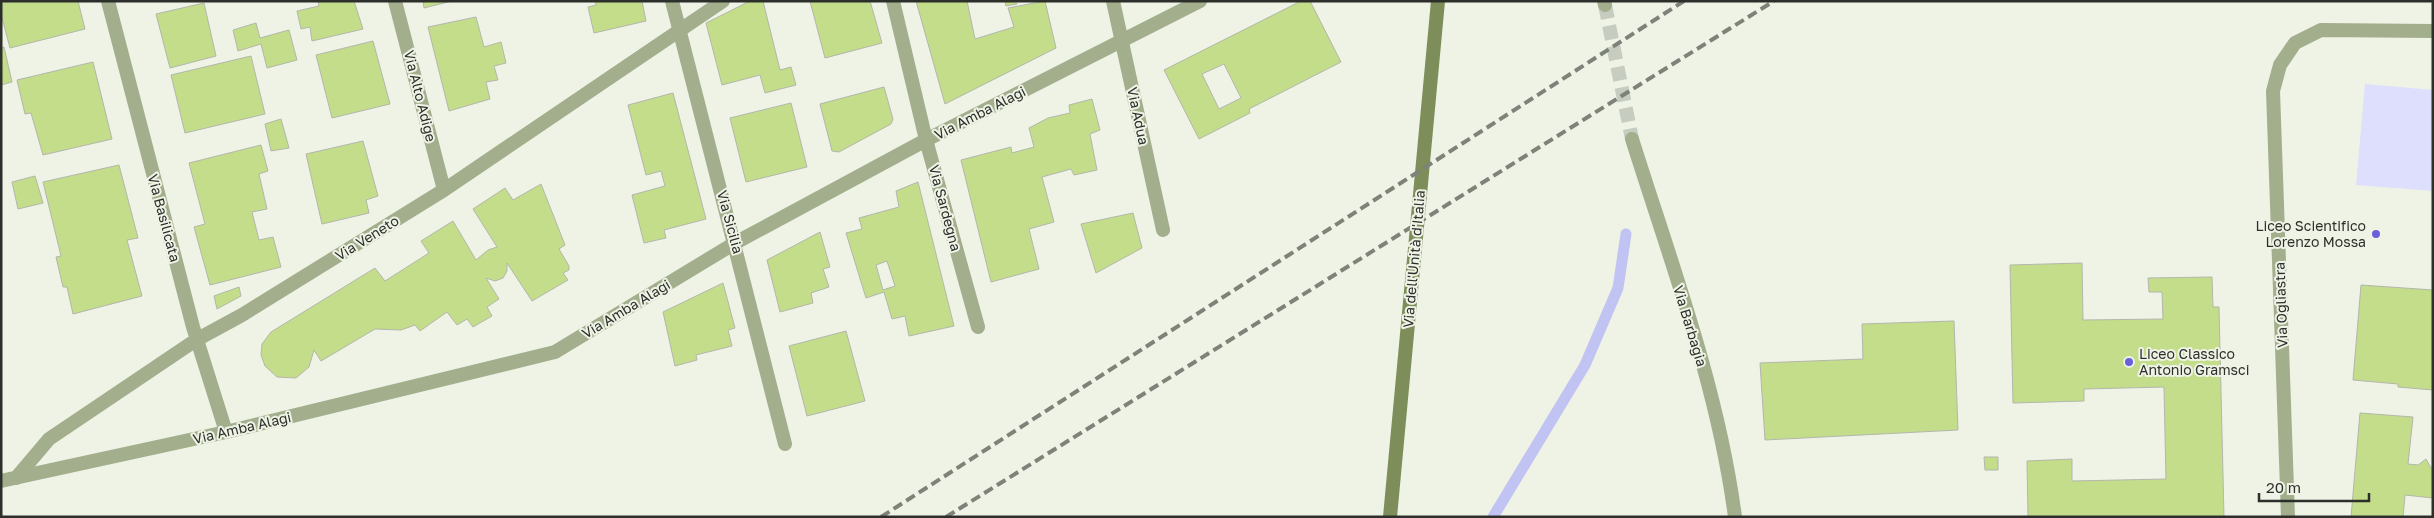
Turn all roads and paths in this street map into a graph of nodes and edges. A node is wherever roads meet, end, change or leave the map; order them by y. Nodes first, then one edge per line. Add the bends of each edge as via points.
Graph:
1 (108, 1) edge
2 (395, 1) edge
3 (672, 1) edge
4 (723, 1) edge
5 (893, 1) edge
6 (1113, 1) edge
7 (1200, 1) edge
8 (1438, 1) edge
9 (680, 30) junction
10 (2433, 31) edge
11 (1122, 41) junction
12 (1632, 139) tunnel mouth
13 (926, 140) junction
14 (444, 190) junction
15 (1164, 230) dead end
16 (735, 243) junction
17 (978, 327) dead end
18 (196, 340) junction
19 (226, 432) junction
20 (785, 444) dead end
21 (16, 478) junction
22 (1, 481) edge
23 (1390, 517) edge
24 (1735, 517) edge
25 (2288, 517) edge

1 - 18 street, Via Basilicata
2 - 14 street, Via Alto Adige
3 - 9 street, Via Sicilia
4 - 9 street, Via Veneto
5 - 13 street, Via Sardegna
6 - 11 street, Via Adua
7 - 11 street, Via Amba Alagi
8 - 23 main road, Via dell'Unità d'Italia
9 - 14 street, Via Veneto
9 - 16 street, Via Sicilia
10 - 25 street, Via Ogliastra via 2321,30 2295,43 2280,65 2273,91
11 - 13 street, Via Amba Alagi
11 - 15 street, Via Adua
12 - 24 street, Via Barbagia via 1698,345 1729,476
13 - 16 street, Via Amba Alagi
13 - 17 street, Via Sardegna
14 - 18 street, Via Veneto
16 - 19 street, Via Amba Alagi via 555,352
16 - 20 street, Via Sicilia
18 - 19 street, Via Basilicata
18 - 21 street, Via Veneto via 49,439
19 - 21 street, Via Amba Alagi
21 - 22 street, Via Amba Alagi

